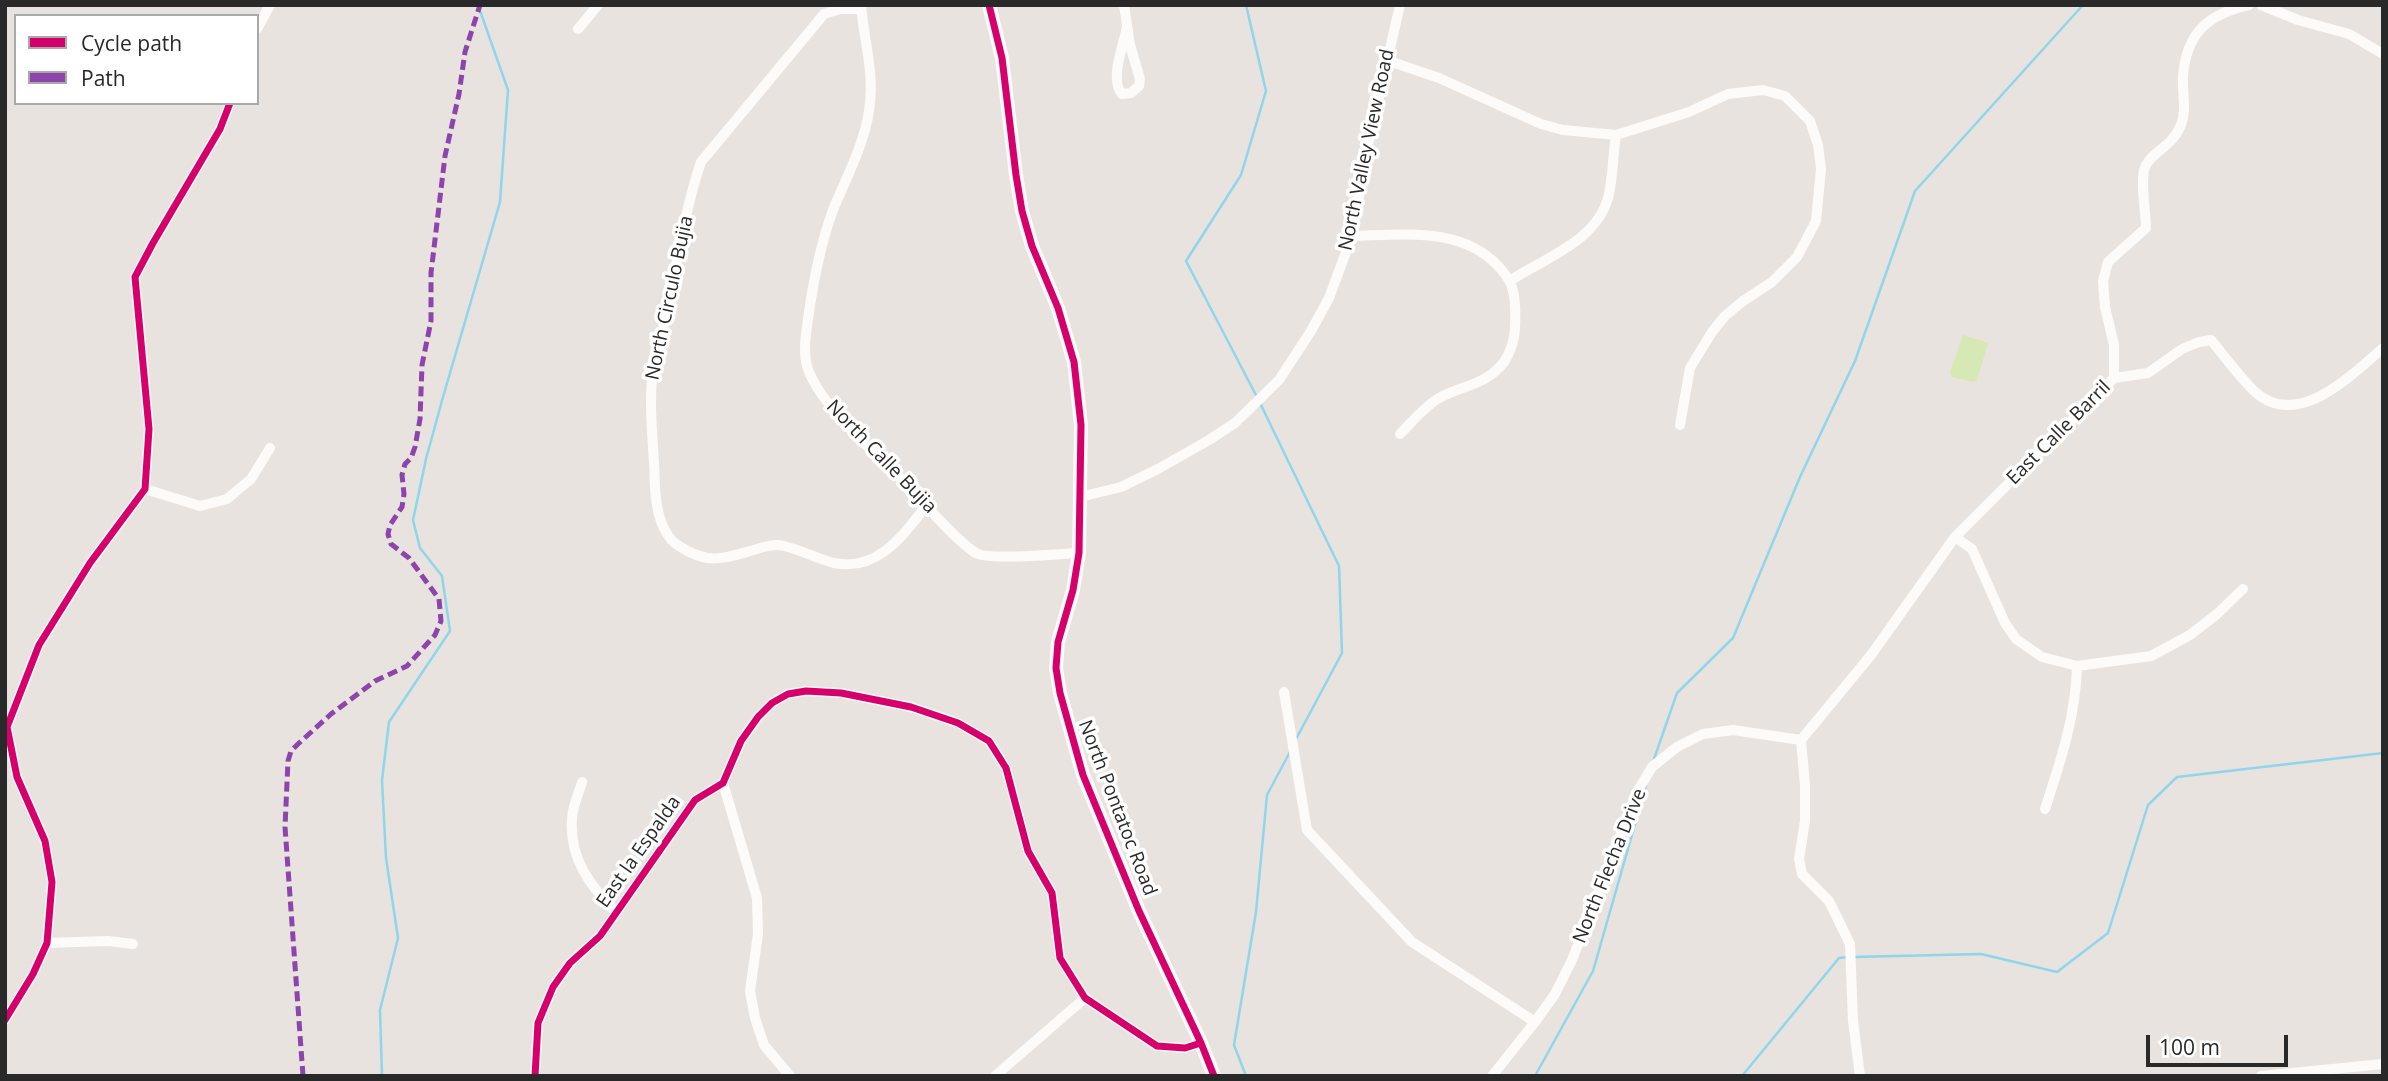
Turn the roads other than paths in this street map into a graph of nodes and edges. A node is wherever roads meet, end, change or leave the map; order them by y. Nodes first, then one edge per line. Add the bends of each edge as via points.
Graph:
1 (270, 5) edge
2 (598, 5) edge
3 (989, 5) edge
4 (1124, 5) edge
5 (1400, 5) edge
6 (2249, 5) edge
7 (2262, 5) edge
8 (861, 7) edge
9 (259, 25) edge
10 (1127, 26) junction
11 (578, 29) dead end
12 (2383, 54) edge
13 (1385, 60) junction
14 (229, 105) edge
15 (1616, 135) junction
16 (1352, 236) junction
17 (1511, 280) junction
18 (2383, 348) edge
19 (2114, 378) junction
20 (1680, 425) dead end
21 (1400, 434) dead end
22 (270, 448) dead end
23 (145, 489) junction
24 (1080, 497) junction
25 (927, 505) junction
26 (1955, 537) junction
27 (1079, 554) junction
28 (2243, 589) dead end
29 (2077, 666) junction
30 (1284, 692) dead end
31 (6, 727) edge
32 (1801, 740) junction
33 (582, 782) dead end
34 (723, 783) junction
35 (2045, 809) dead end
36 (616, 912) junction
37 (47, 943) junction
38 (133, 944) dead end
39 (1085, 998) junction
40 (5, 1020) edge
41 (1535, 1022) junction
42 (1201, 1044) junction
43 (2383, 1064) edge
44 (535, 1076) edge
45 (790, 1076) edge
46 (995, 1076) edge
47 (1214, 1076) edge
48 (1492, 1076) edge
49 (1860, 1076) edge
50 (2261, 1076) edge

1 - 9 street
2 - 11 street
3 - 24 street, North Pontatoc Road via 1002,58 1022,211 1074,362 1081,425
4 - 10 street
5 - 13 street, North Valley View Road
6 - 19 street via 2225,11 2195,32 2183,76 2182,122 2175,139 2143,172 2146,228 2108,262 2103,281 2114,345
7 - 12 street via 2349,34
8 - 25 street, North Calle Bujia via 872,82 869,113 817,267 806,365 817,388 842,418
8 - 25 street, North Circulo Bujia via 824,14 701,162 653,365 656,504 676,545 700,558 732,558 778,544 834,563 858,564 895,543
10 - 10 street via 1115,76 1122,94 1131,93 1140,79
13 - 15 street via 1541,124
13 - 16 street, North Valley View Road
14 - 23 street via 135,277 149,429
15 - 17 street via 1609,195 1600,218 1583,236
15 - 20 street via 1728,94 1763,90 1785,96 1800,110 1810,121 1818,145 1821,187 1816,220 1797,257 1712,332 1690,368
16 - 17 street via 1445,237 1473,245
16 - 24 street, North Valley View Road via 1311,331 1279,380 1255,405 1209,440 1158,469 1121,487
17 - 21 street via 1517,324 1503,362 1479,383 1436,400
18 - 19 street, East Calle Barril via 2324,395 2301,405 2277,404 2255,392 2211,340 2182,349 2148,373
19 - 26 street, East Calle Barril
22 - 23 street via 251,480 227,499 201,506
23 - 31 street via 90,563 39,645
24 - 27 street, North Pontatoc Road
25 - 27 street, North Calle Bujia via 978,554
26 - 29 street via 1972,549 2015,639 2042,657
26 - 32 street, East Calle Barril via 1871,655
27 - 42 street, North Pontatoc Road via 1057,657 1065,716 1083,775 1134,898
28 - 29 street via 2190,635 2151,656
29 - 35 street via 2070,725
30 - 41 street via 1307,830 1412,942
31 - 37 street via 17,777 45,841 52,883
32 - 41 street, North Flecha Drive via 1733,730 1703,734 1651,767 1633,801 1572,960
32 - 49 street via 1805,797 1799,859 1802,874 1829,901 1850,944
33 - 36 street via 572,819 576,856 595,891
34 - 36 street, East la Espalda via 695,800
34 - 39 street via 741,741 758,717 788,694 806,691 911,707 958,723 989,741 1006,768 1028,851 1052,893 1060,958
34 - 45 street via 757,898 758,933 750,990 754,1018 764,1045
36 - 44 street, East la Espalda via 553,986 538,1023
37 - 38 street
37 - 40 street
39 - 42 street via 1157,1046
39 - 46 street
41 - 48 street, North Flecha Drive
42 - 47 street, North Pontatoc Road
43 - 50 street

